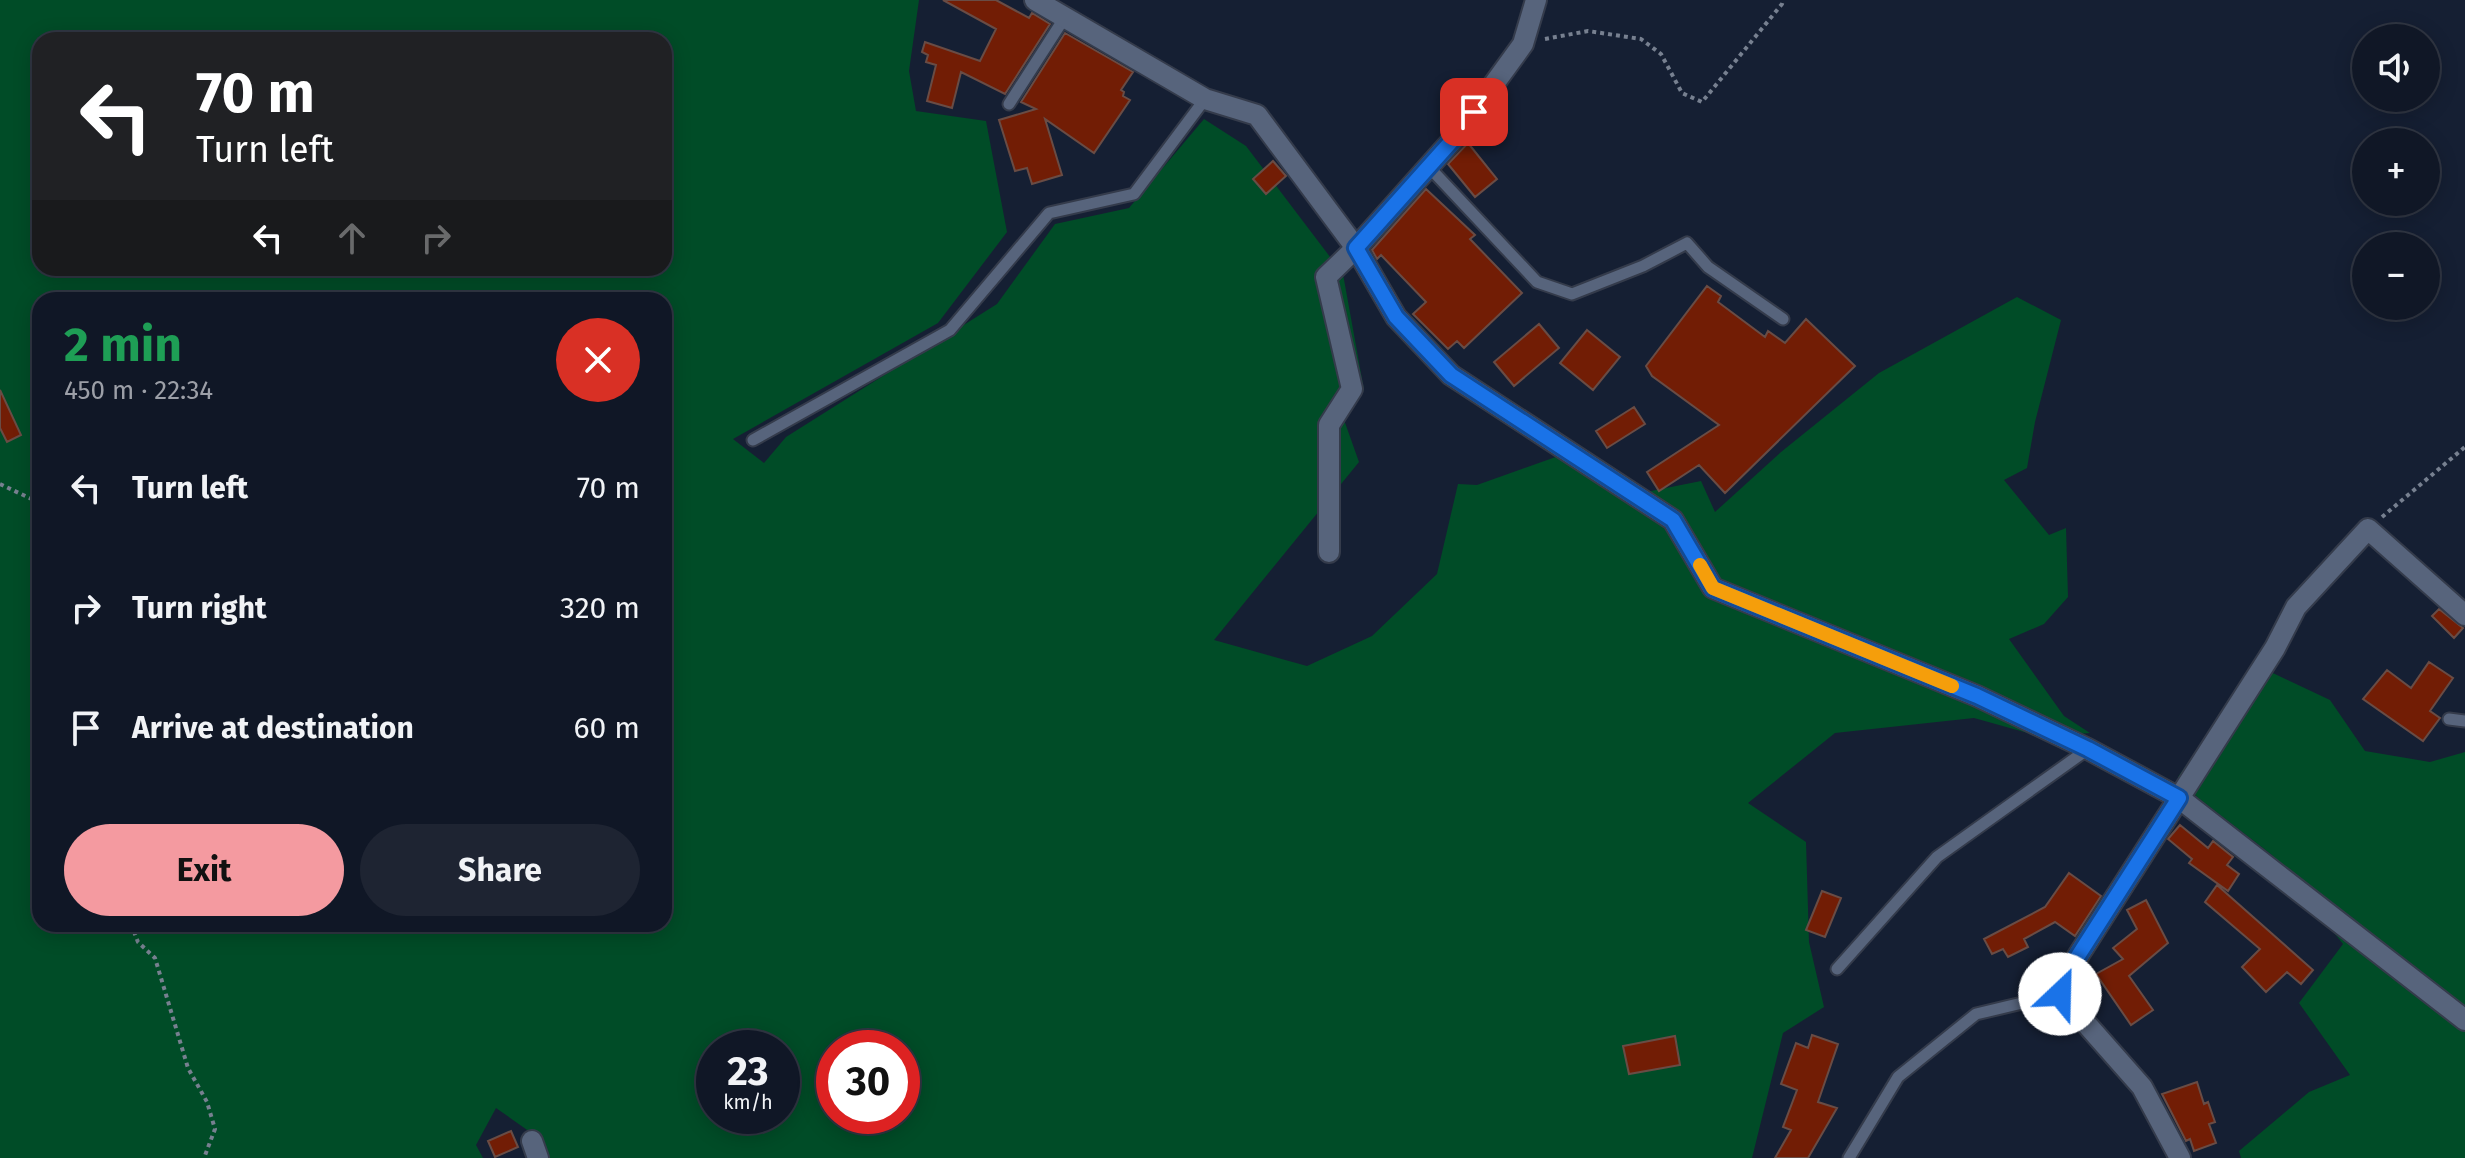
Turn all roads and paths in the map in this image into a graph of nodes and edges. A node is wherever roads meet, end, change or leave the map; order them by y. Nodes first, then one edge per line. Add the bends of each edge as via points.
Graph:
1 (1035, 0) edge
2 (1536, 0) edge
3 (1783, 0) edge
4 (1065, 17) junction
5 (1523, 44) junction
6 (1205, 99) junction
7 (1009, 104) dead end
8 (1429, 167) junction
9 (1356, 248) junction
10 (1783, 319) dead end
11 (753, 440) dead end
12 (2465, 447) edge
13 (0, 484) edge
14 (32, 499) edge
15 (2368, 529) junction
16 (1329, 552) dead end
17 (2465, 615) edge
18 (2449, 719) dead end
19 (2465, 721) edge
20 (2088, 749) junction
21 (2179, 798) junction
22 (134, 932) edge
23 (1837, 969) dead end
24 (2060, 994) junction
25 (2465, 1020) edge
26 (204, 1158) edge
27 (1849, 1158) edge
28 (2180, 1158) edge

1 - 4 street
2 - 5 street
3 - 5 path via 1702,102 1682,93 1661,54 1641,39 1588,31
4 - 6 street
4 - 7 lane
5 - 8 street
6 - 9 street via 1257,115
6 - 11 lane via 1134,194 1049,213 950,330
8 - 9 street
8 - 10 lane via 1537,282 1572,294 1687,243 1708,267
9 - 16 street via 1326,277 1352,389 1329,425
9 - 20 street via 1396,317 1451,375 1673,520 1713,588 1977,696
12 - 15 path
13 - 14 path
15 - 17 street
15 - 21 street via 2296,607
18 - 19 lane
20 - 21 street
20 - 23 lane via 1937,857
21 - 24 street via 2062,981
21 - 25 street
22 - 26 path via 155,958 188,1068 207,1102 215,1129
24 - 27 lane via 1976,1014 1898,1077
24 - 28 street via 2142,1087

